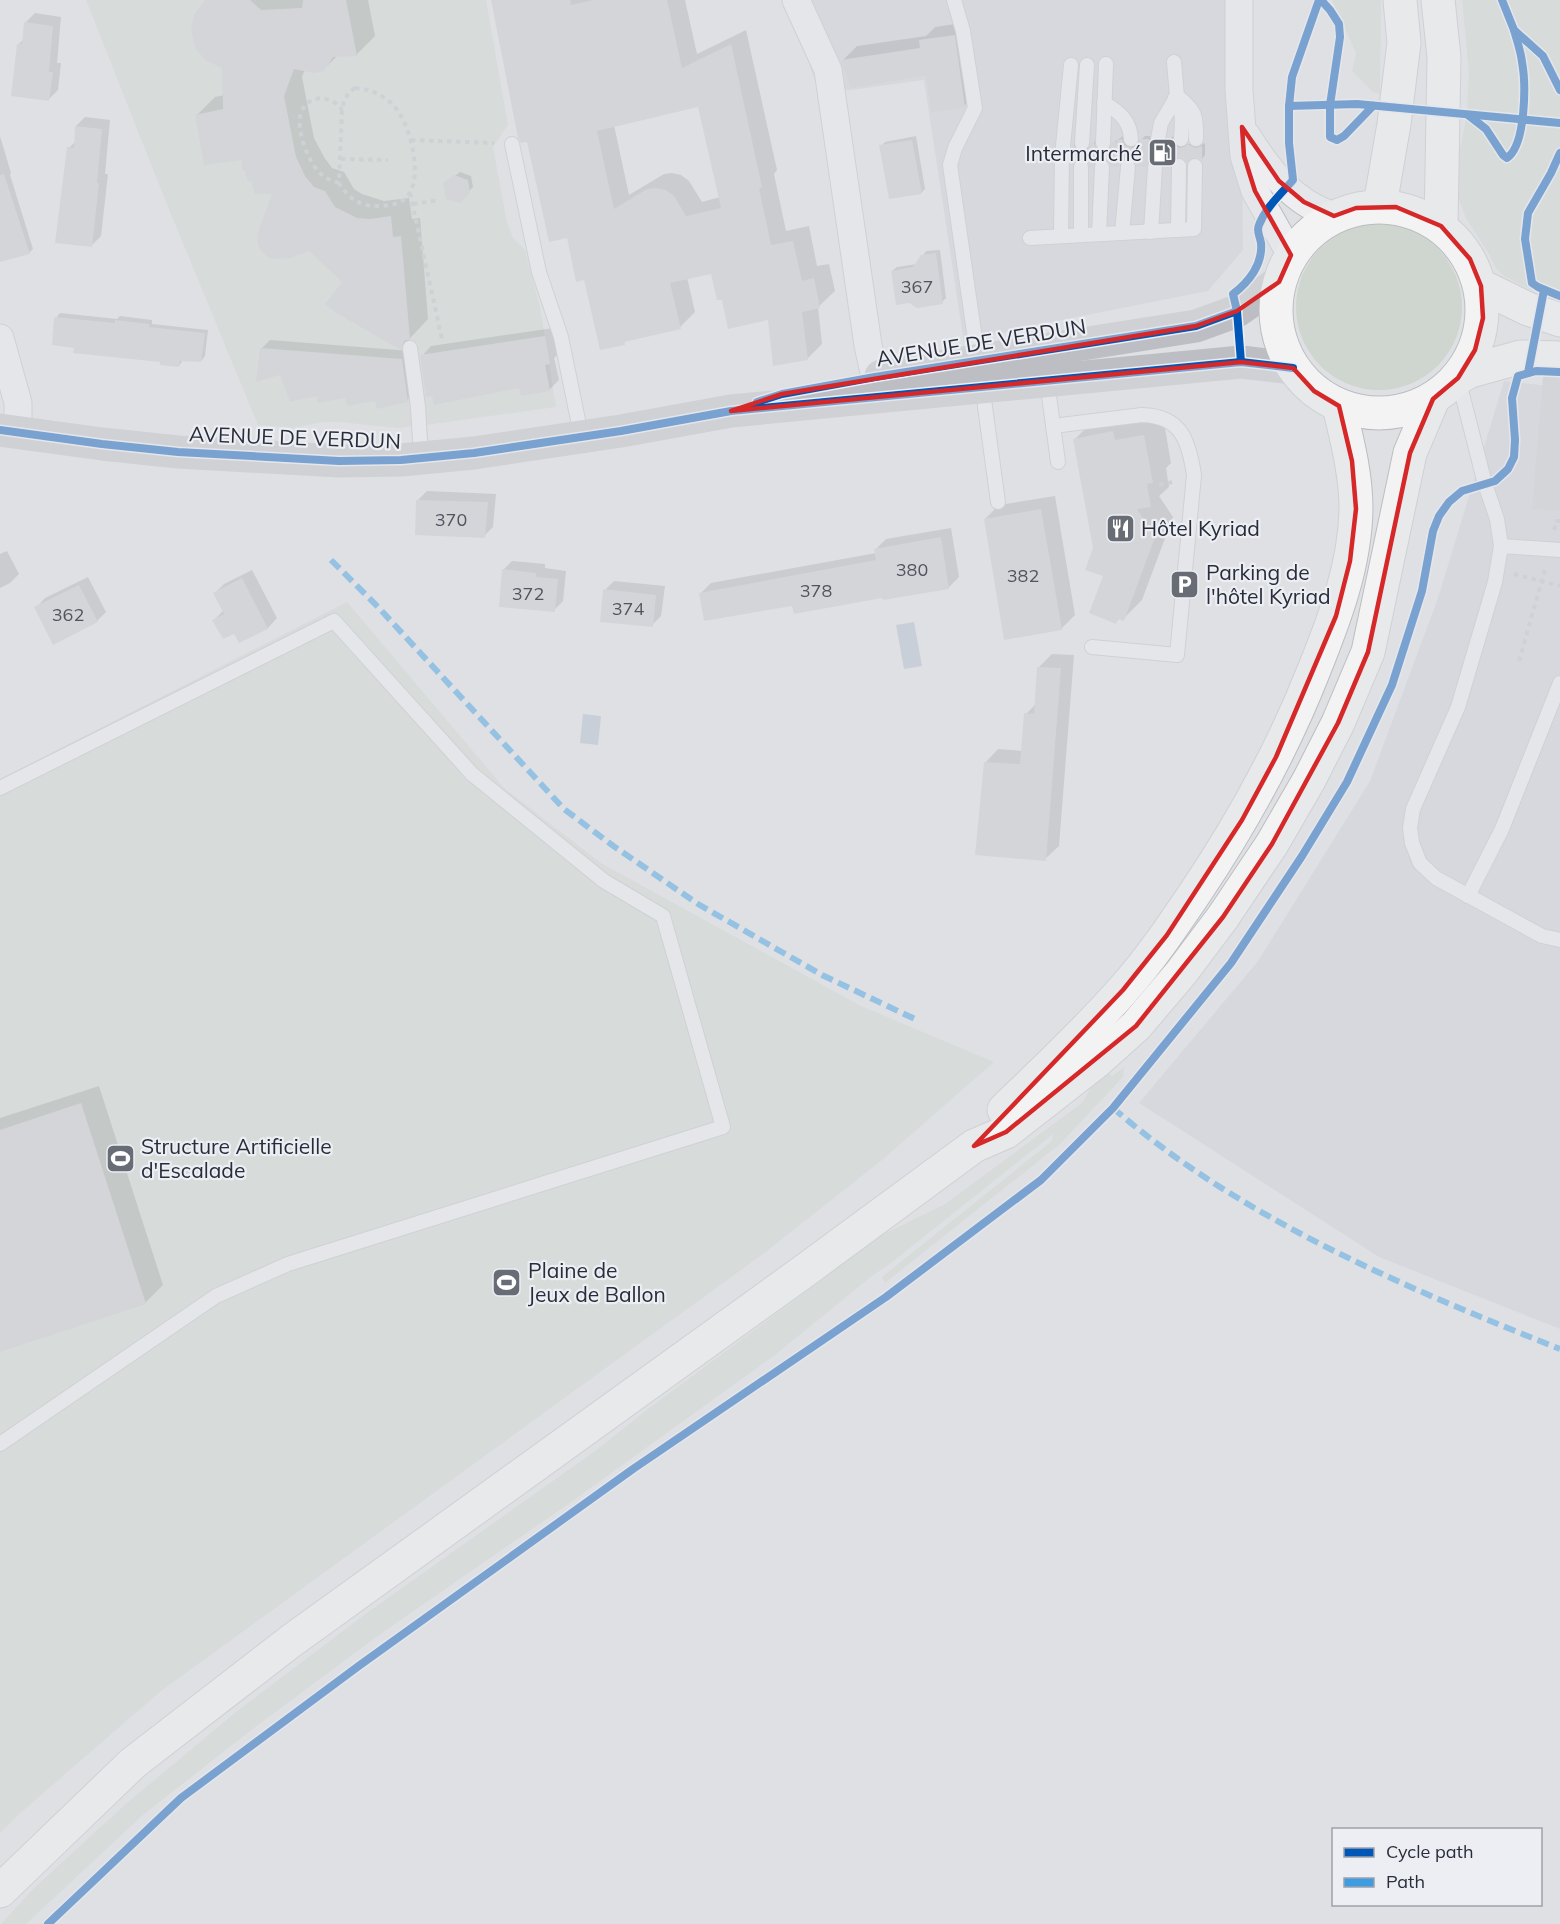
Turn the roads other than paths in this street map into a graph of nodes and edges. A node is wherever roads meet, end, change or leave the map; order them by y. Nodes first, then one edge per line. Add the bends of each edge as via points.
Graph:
1 (796, 0) edge
2 (954, 0) edge
3 (1239, 0) edge
4 (1400, 0) edge
5 (1438, 0) edge
6 (1174, 62) dead end
7 (1106, 64) dead end
8 (1071, 65) dead end
9 (1087, 65) dead end
10 (1176, 97) junction
11 (1104, 103) junction
12 (1242, 127) junction
13 (1131, 139) dead end
14 (1158, 139) dead end
15 (1181, 139) dead end
16 (1196, 139) dead end
17 (1082, 143) dead end
18 (1102, 143) dead end
19 (512, 144) road end
20 (1179, 166) dead end
21 (1195, 166) dead end
22 (1081, 167) dead end
23 (1102, 167) dead end
24 (1128, 167) dead end
25 (1155, 167) dead end
26 (1380, 205) junction
27 (1334, 216) junction
28 (1441, 226) junction
29 (1178, 230) junction
30 (1151, 232) junction
31 (1122, 233) junction
32 (1099, 234) junction
33 (1081, 235) junction
34 (1061, 236) junction
35 (1030, 238) dead end
36 (1285, 269) junction
37 (1481, 286) junction
38 (1560, 320) edge
39 (0, 338) edge
40 (410, 348) dead end
41 (1560, 358) edge
42 (1044, 365) junction
43 (1293, 368) junction
44 (980, 373) junction
45 (875, 378) junction
46 (1458, 378) junction
47 (1433, 399) junction
48 (1340, 406) junction
49 (731, 411) junction
50 (1053, 426) junction
51 (9, 431) edge
52 (579, 437) junction
53 (421, 458) junction
54 (1058, 462) dead end
55 (998, 502) dead end
56 (1501, 546) junction
57 (1555, 550) edge
58 (1092, 647) dead end
59 (1560, 683) edge
60 (0, 788) edge
61 (1468, 896) junction
62 (1560, 940) edge
63 (974, 1146) junction
64 (0, 1444) edge
65 (0, 1891) edge

1 - 45 street via 828,70
2 - 44 lane via 975,108 950,165
3 - 12 street
4 - 26 main road via 1404,43
5 - 28 main road via 1444,57
6 - 10 lane
7 - 11 lane
8 - 34 lane via 1062,150
9 - 17 lane
10 - 14 lane via 1161,123
10 - 15 lane via 1182,113
10 - 16 lane via 1195,114
11 - 13 lane via 1124,118
11 - 18 lane
12 - 27 street via 1279,181 1304,202
12 - 36 street via 1244,156
19 - 52 lane via 539,272 561,337
20 - 29 lane
21 - 29 lane via 1194,229
22 - 33 lane
23 - 32 lane
24 - 31 lane
25 - 30 lane
26 - 27 main road
26 - 28 main road via 1396,207
27 - 36 main road via 1303,239
28 - 37 main road via 1470,259
29 - 30 lane
30 - 31 lane
31 - 32 lane
32 - 33 lane
33 - 34 lane
34 - 35 lane
36 - 42 main road, AVENUE DE VERDUN via 1237,311 1196,326
36 - 43 main road via 1275,312 1281,345
37 - 38 main road
37 - 46 main road via 1483,318 1478,340
39 - 51 street via 18,403
40 - 53 lane
41 - 46 main road via 1521,357
42 - 43 main road, AVENUE DE VERDUN via 1241,362
42 - 44 main road, AVENUE DE VERDUN
42 - 50 lane
43 - 48 main road via 1314,390
44 - 45 main road, AVENUE DE VERDUN
44 - 49 main road, AVENUE DE VERDUN
44 - 55 lane
45 - 49 main road, AVENUE DE VERDUN via 782,394
46 - 47 main road
46 - 56 lane
47 - 48 main road via 1403,411 1381,413
47 - 63 main road via 1410,453 1368,652 1338,723 1272,844 1216,927 1136,1026 1006,1132
48 - 63 main road via 1352,461 1356,509 1350,561 1336,616 1276,756 1242,820 1167,935 1123,990 995,1119
49 - 52 main road, AVENUE DE VERDUN
50 - 54 lane
50 - 58 lane via 1154,416 1176,426 1190,450 1194,476 1177,655
51 - 53 main road, AVENUE DE VERDUN via 124,447 263,458
52 - 53 main road, AVENUE DE VERDUN
56 - 57 lane
56 - 61 lane via 1458,707 1413,809 1410,828 1420,863 1436,878
59 - 61 lane via 1502,829
60 - 64 lane via 334,621 472,774 604,881 663,916 723,1127 288,1264 216,1296
61 - 62 lane via 1542,936
63 - 65 main road via 291,1641 133,1763

